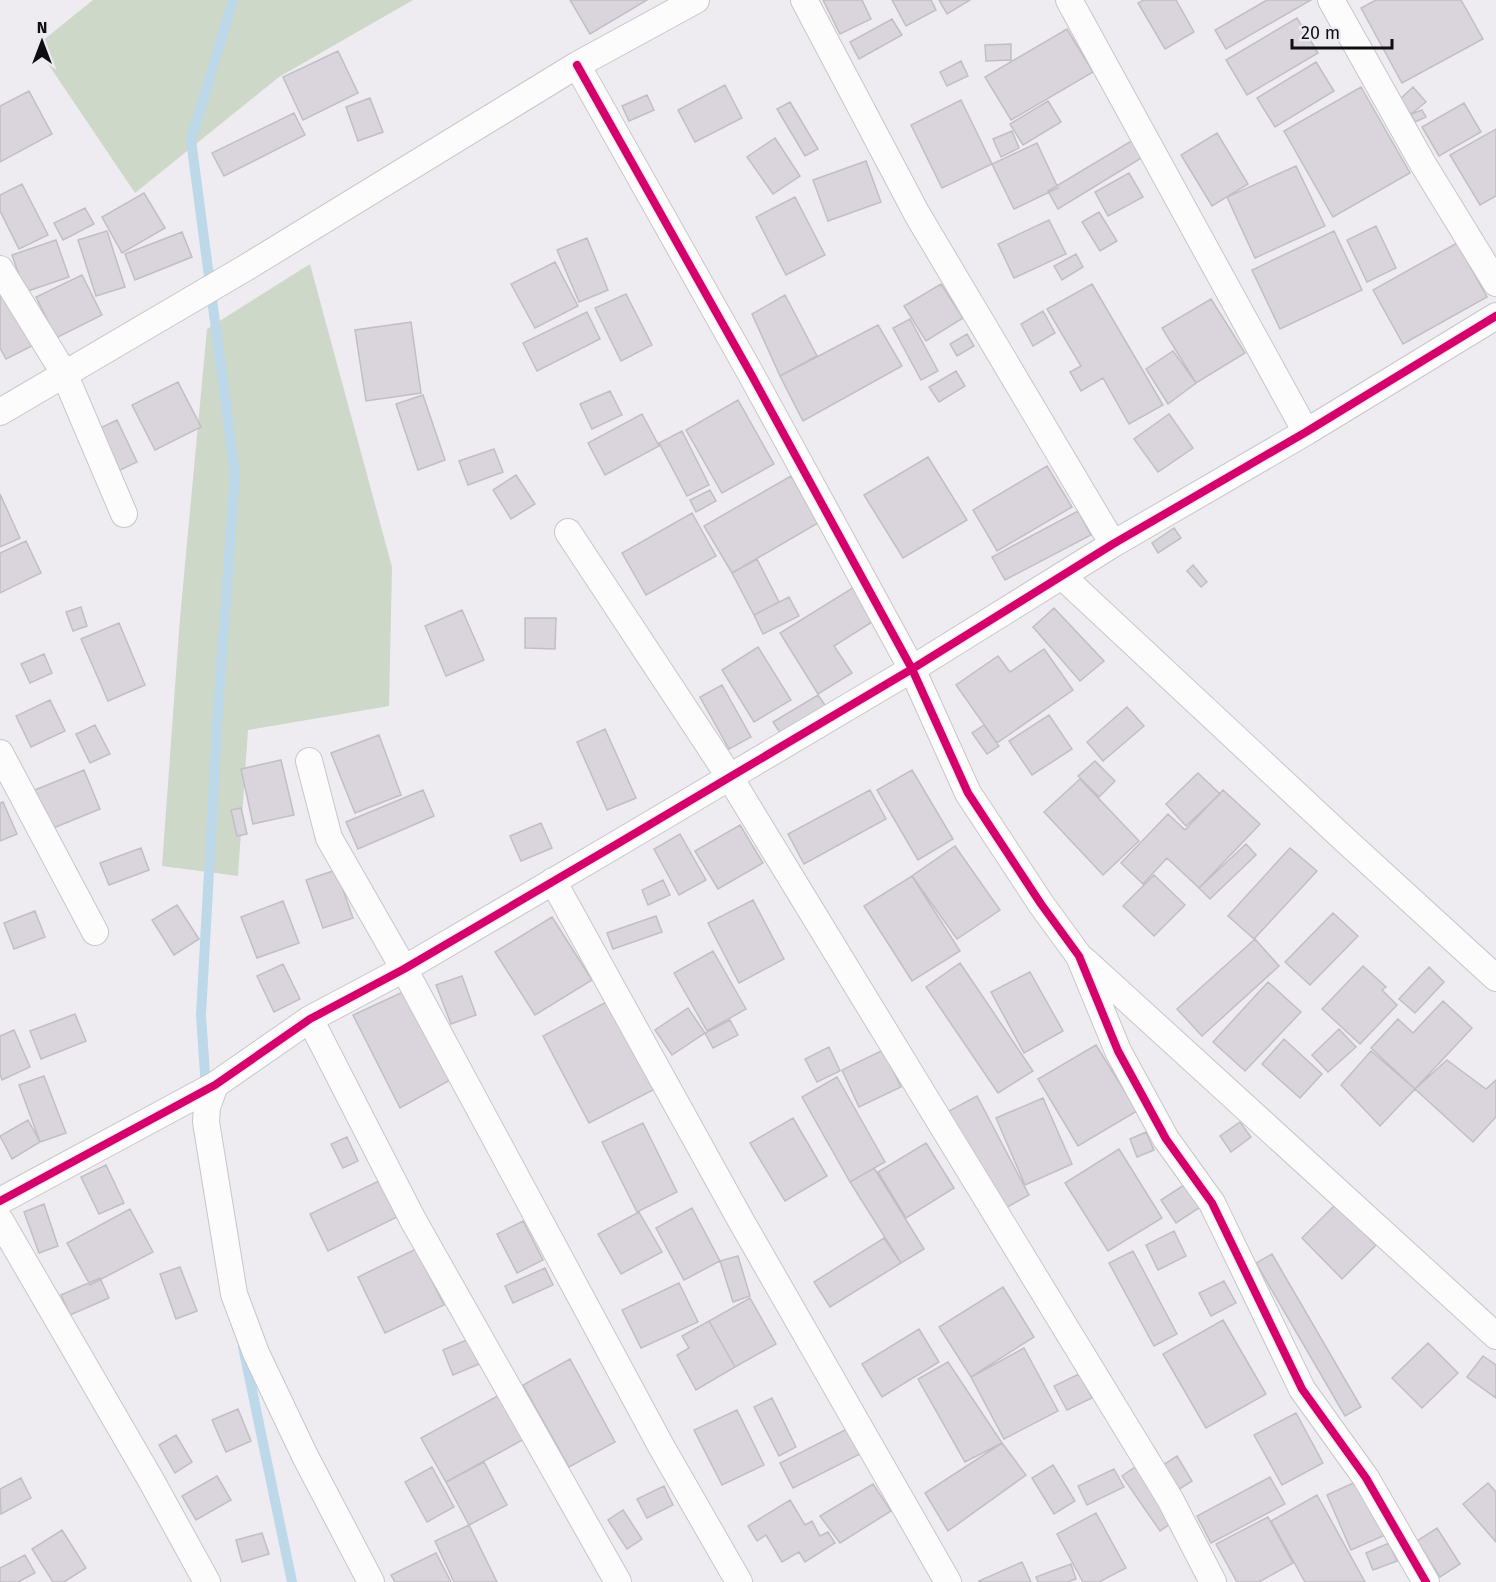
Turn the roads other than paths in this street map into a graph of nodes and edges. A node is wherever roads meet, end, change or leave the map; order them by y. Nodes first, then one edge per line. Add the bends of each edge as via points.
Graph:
1 (696, 0) edge
2 (804, 0) edge
3 (1069, 0) edge
4 (1331, 0) edge
5 (577, 65) junction
6 (0, 269) edge
7 (1496, 284) edge
8 (1496, 316) edge
9 (64, 373) junction
10 (0, 412) edge
11 (1306, 432) junction
12 (124, 514) dead end
13 (568, 532) dead end
14 (1113, 544) junction
15 (1062, 576) junction
16 (912, 669) junction
17 (0, 753) edge
18 (309, 761) dead end
19 (729, 776) junction
20 (553, 881) junction
21 (95, 932) dead end
22 (1079, 956) junction
23 (404, 969) junction
24 (1496, 978) edge
25 (310, 1019) junction
26 (215, 1085) junction
27 (0, 1201) edge
28 (0, 1220) edge
29 (1496, 1336) edge
30 (207, 1582) edge
31 (371, 1582) edge
32 (618, 1582) edge
33 (739, 1582) edge
34 (948, 1582) edge
35 (1213, 1582) edge
36 (1426, 1582) edge

1 - 5 street
2 - 14 street via 917,214
3 - 11 street
4 - 7 street
5 - 9 street via 247,267
5 - 16 street
6 - 9 street
8 - 11 street
9 - 10 street
9 - 12 street
11 - 14 street
13 - 19 street
14 - 15 street
15 - 16 street
15 - 24 street
16 - 19 street
16 - 22 street via 968,793
17 - 21 street
18 - 23 street via 329,838
19 - 20 street
19 - 35 street via 1170,1499
20 - 23 street
20 - 34 street via 740,1219
22 - 29 street
22 - 36 street via 1118,1051 1166,1140 1212,1203 1302,1389 1366,1478
23 - 25 street
23 - 33 street via 661,1446
25 - 26 street
25 - 32 street via 412,1220
26 - 27 street
26 - 31 street via 206,1122 234,1294 256,1353
28 - 30 street

